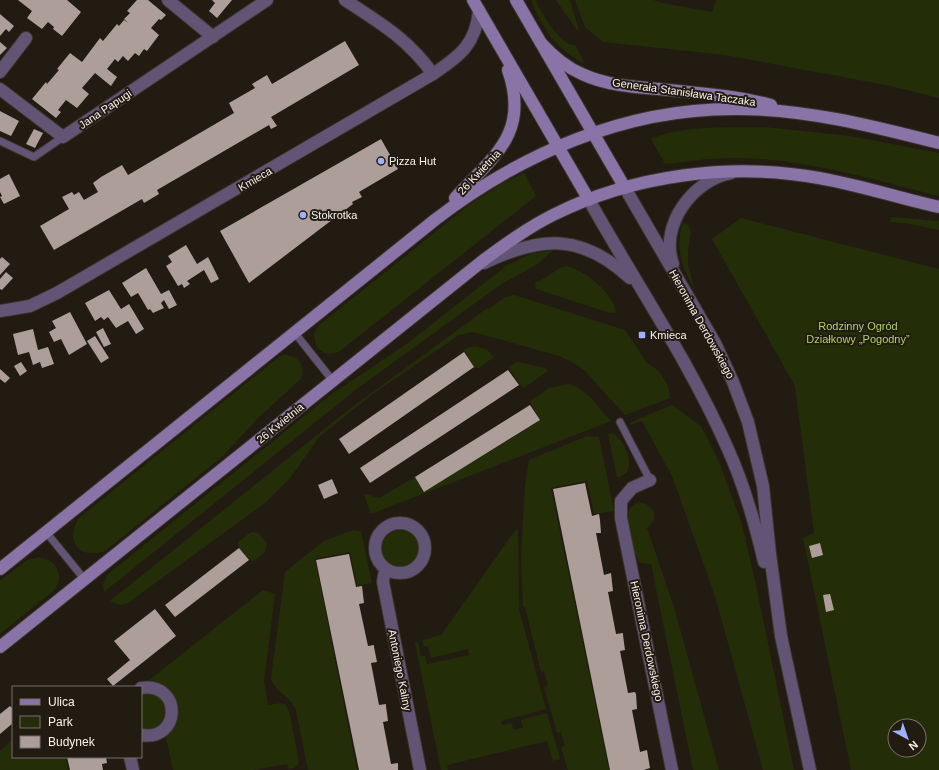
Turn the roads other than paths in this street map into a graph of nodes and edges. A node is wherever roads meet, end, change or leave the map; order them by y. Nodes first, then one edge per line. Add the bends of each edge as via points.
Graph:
1 (168, 0) edge
2 (267, 0) edge
3 (344, 0) edge
4 (516, 0) edge
5 (476, 5) edge
6 (213, 36) junction
7 (26, 38) dead end
8 (541, 43) junction
9 (501, 49) junction
10 (0, 72) edge
11 (433, 74) junction
12 (0, 89) edge
13 (814, 117) junction
14 (593, 134) junction
15 (63, 137) junction
16 (0, 141) edge
17 (939, 143) edge
18 (557, 147) junction
19 (743, 171) junction
20 (625, 188) junction
21 (589, 200) junction
22 (939, 207) edge
23 (436, 219) junction
24 (476, 267) junction
25 (677, 277) junction
26 (643, 292) junction
27 (0, 311) edge
28 (294, 332) junction
29 (333, 381) junction
30 (620, 422) dead end
31 (650, 480) joint
32 (46, 532) junction
33 (0, 569) edge
34 (388, 571) junction
35 (85, 580) junction
36 (781, 636) junction
37 (0, 647) edge
38 (142, 688) edge
39 (142, 735) edge
40 (130, 758) edge
41 (133, 770) edge
42 (420, 770) edge
43 (672, 770) edge
44 (810, 770) edge

1 - 6 street
2 - 6 street, Jana Papugi
3 - 11 street via 409,44
4 - 8 street, Hieronima Derdowskiego
5 - 9 street, Hieronima Derdowskiego
5 - 11 street, Kmieca via 478,23 468,45 455,59
6 - 15 street, Jana Papugi
7 - 10 street
8 - 13 street, Generała Stanisława Taczaka via 569,68 600,80 625,86 733,96
8 - 14 street, Hieronima Derdowskiego
9 - 18 street, Hieronima Derdowskiego
9 - 23 street, 26 Kwietnia via 514,93 512,127 503,146 494,157
11 - 27 street, Kmieca via 57,293 30,306
12 - 15 street
13 - 14 street, Generała Stanisława Taczaka via 753,109 698,110 643,118
13 - 17 street, Generała Stanisława Taczaka
14 - 18 street
14 - 20 street, Hieronima Derdowskiego
15 - 16 lane via 34,157
18 - 21 street, Hieronima Derdowskiego
18 - 23 street, 26 Kwietnia via 525,161 492,180
19 - 20 street via 677,177
19 - 22 street via 819,178
19 - 25 street via 708,182 685,202 674,227 670,247 670,257
20 - 21 street
20 - 25 street, Hieronima Derdowskiego
21 - 24 street, 26 Kwietnia via 525,231
21 - 26 street, Hieronima Derdowskiego
23 - 28 street, 26 Kwietnia
24 - 26 street, 26 Kwietnia via 524,246 557,242 580,247 610,261
24 - 29 street, 26 Kwietnia
25 - 36 street, Hieronima Derdowskiego via 727,369 748,422 763,486
26 - 36 street, Hieronima Derdowskiego via 696,383 728,447 751,508
28 - 29 lane
28 - 32 street, 26 Kwietnia
29 - 35 street, 26 Kwietnia
30 - 31 lane
31 - 43 street, Hieronima Derdowskiego via 632,488 621,501 621,518
32 - 33 street, 26 Kwietnia
32 - 35 lane
34 - 34 street via 407,573 423,561 426,552 425,542 414,526 397,523 381,532 375,548 381,565
34 - 42 street, Antoniego Kaliny via 383,582
35 - 37 street, 26 Kwietnia
36 - 44 street, Hieronima Derdowskiego
38 - 39 street via 154,688 162,692 172,706 172,714 165,729 156,735
40 - 41 street

